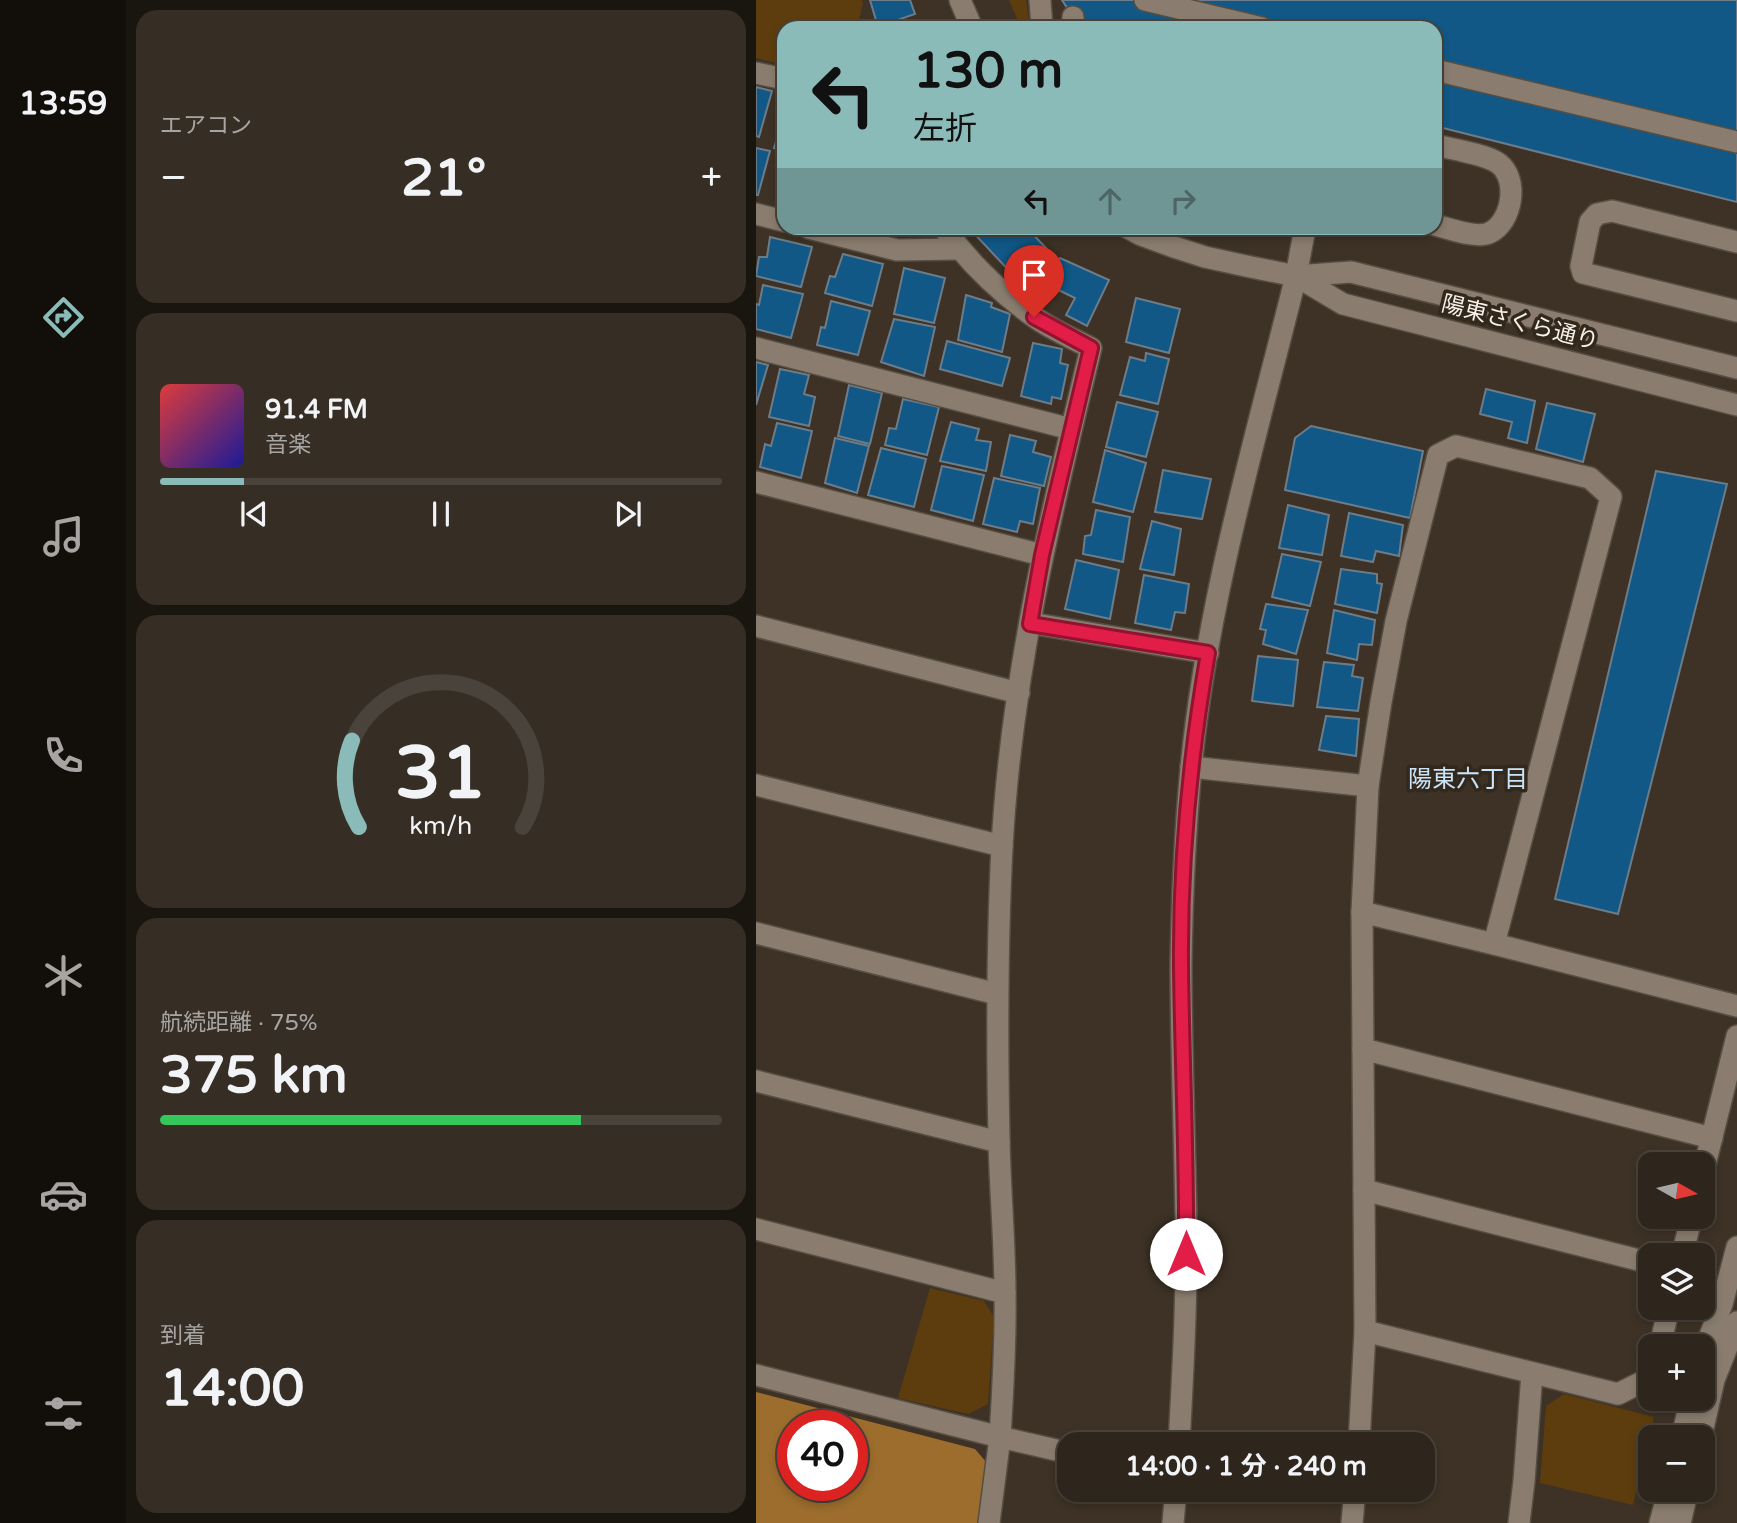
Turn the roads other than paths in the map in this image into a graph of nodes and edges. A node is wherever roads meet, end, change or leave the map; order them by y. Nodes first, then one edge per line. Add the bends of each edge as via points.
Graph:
1 (960, 0) edge
2 (1040, 0) edge
3 (1145, 0) edge
4 (969, 21) edge
5 (1042, 21) edge
6 (1233, 21) edge
7 (1442, 72) edge
8 (756, 73) edge
9 (777, 78) edge
10 (1737, 142) edge
11 (1442, 147) edge
12 (756, 214) edge
13 (777, 219) edge
14 (1442, 227) edge
15 (837, 235) edge
16 (949, 235) edge
17 (1143, 235) edge
18 (1305, 235) edge
19 (1737, 242) edge
20 (959, 249) junction
21 (1296, 276) junction
22 (1737, 311) edge
23 (756, 348) edge
24 (1737, 368) edge
25 (1737, 405) edge
26 (1071, 429) junction
27 (756, 482) edge
28 (1042, 555) junction
29 (1030, 624) junction
30 (756, 626) edge
31 (1208, 653) junction
32 (1018, 693) junction
33 (1191, 767) junction
34 (756, 785) edge
35 (1368, 786) junction
36 (1002, 846) junction
37 (1362, 912) junction
38 (756, 933) edge
39 (1494, 944) junction
40 (997, 994) junction
41 (1737, 1006) edge
42 (1737, 1036) edge
43 (1363, 1049) junction
44 (756, 1081) edge
45 (1712, 1138) junction
46 (999, 1142) junction
47 (1708, 1152) edge
48 (1364, 1190) junction
49 (756, 1229) edge
50 (1737, 1247) edge
51 (1638, 1260) edge
52 (1005, 1293) junction
53 (1737, 1322) edge
54 (1365, 1331) junction
55 (1711, 1334) edge
56 (1532, 1373) junction
57 (756, 1375) edge
58 (1638, 1384) edge
59 (1704, 1425) edge
60 (1180, 1432) edge
61 (1360, 1432) edge
62 (1000, 1437) junction
63 (1057, 1450) edge
64 (1175, 1502) edge
65 (1354, 1502) edge
66 (1666, 1502) edge
67 (1685, 1502) edge
68 (989, 1523) edge
69 (1173, 1523) edge
70 (1352, 1523) edge
71 (1520, 1523) edge
72 (1660, 1523) edge
73 (1679, 1523) edge

1 - 4 street
2 - 5 street
3 - 6 street
7 - 10 street
8 - 9 street
11 - 14 street via 1490,159 1500,164 1511,181 1510,205 1490,233
12 - 13 street
15 - 20 street via 897,250
16 - 20 street
17 - 21 street, 陽東さくら通り via 1205,257
18 - 21 street
19 - 22 street via 1612,211 1597,214 1590,222 1581,266 1583,273
20 - 26 street via 1034,317 1091,348
21 - 24 street, 陽東さくら通り via 1351,272
21 - 25 street, 陽東さくら通り via 1343,304
21 - 31 street via 1231,537
23 - 26 street
26 - 28 street
27 - 28 street
28 - 29 street
29 - 31 street
29 - 32 street
30 - 32 street
31 - 33 street
32 - 36 street
33 - 35 street
33 - 60 street via 1181,964 1186,1228
34 - 36 street
35 - 37 street
35 - 39 street via 1396,621 1438,455 1457,446 1590,478 1611,497
36 - 40 street
37 - 39 street
37 - 43 street
38 - 40 street
39 - 41 street
40 - 46 street
42 - 45 street
43 - 45 street
43 - 48 street
44 - 46 street
45 - 47 street
46 - 52 street
48 - 51 street
48 - 54 street
49 - 52 street
50 - 55 street
52 - 62 street
53 - 59 street via 1714,1380
54 - 56 street
54 - 61 street
56 - 58 street via 1618,1394
56 - 71 street
57 - 62 street
62 - 63 street
62 - 68 street
64 - 69 street
65 - 70 street
66 - 72 street
67 - 73 street

